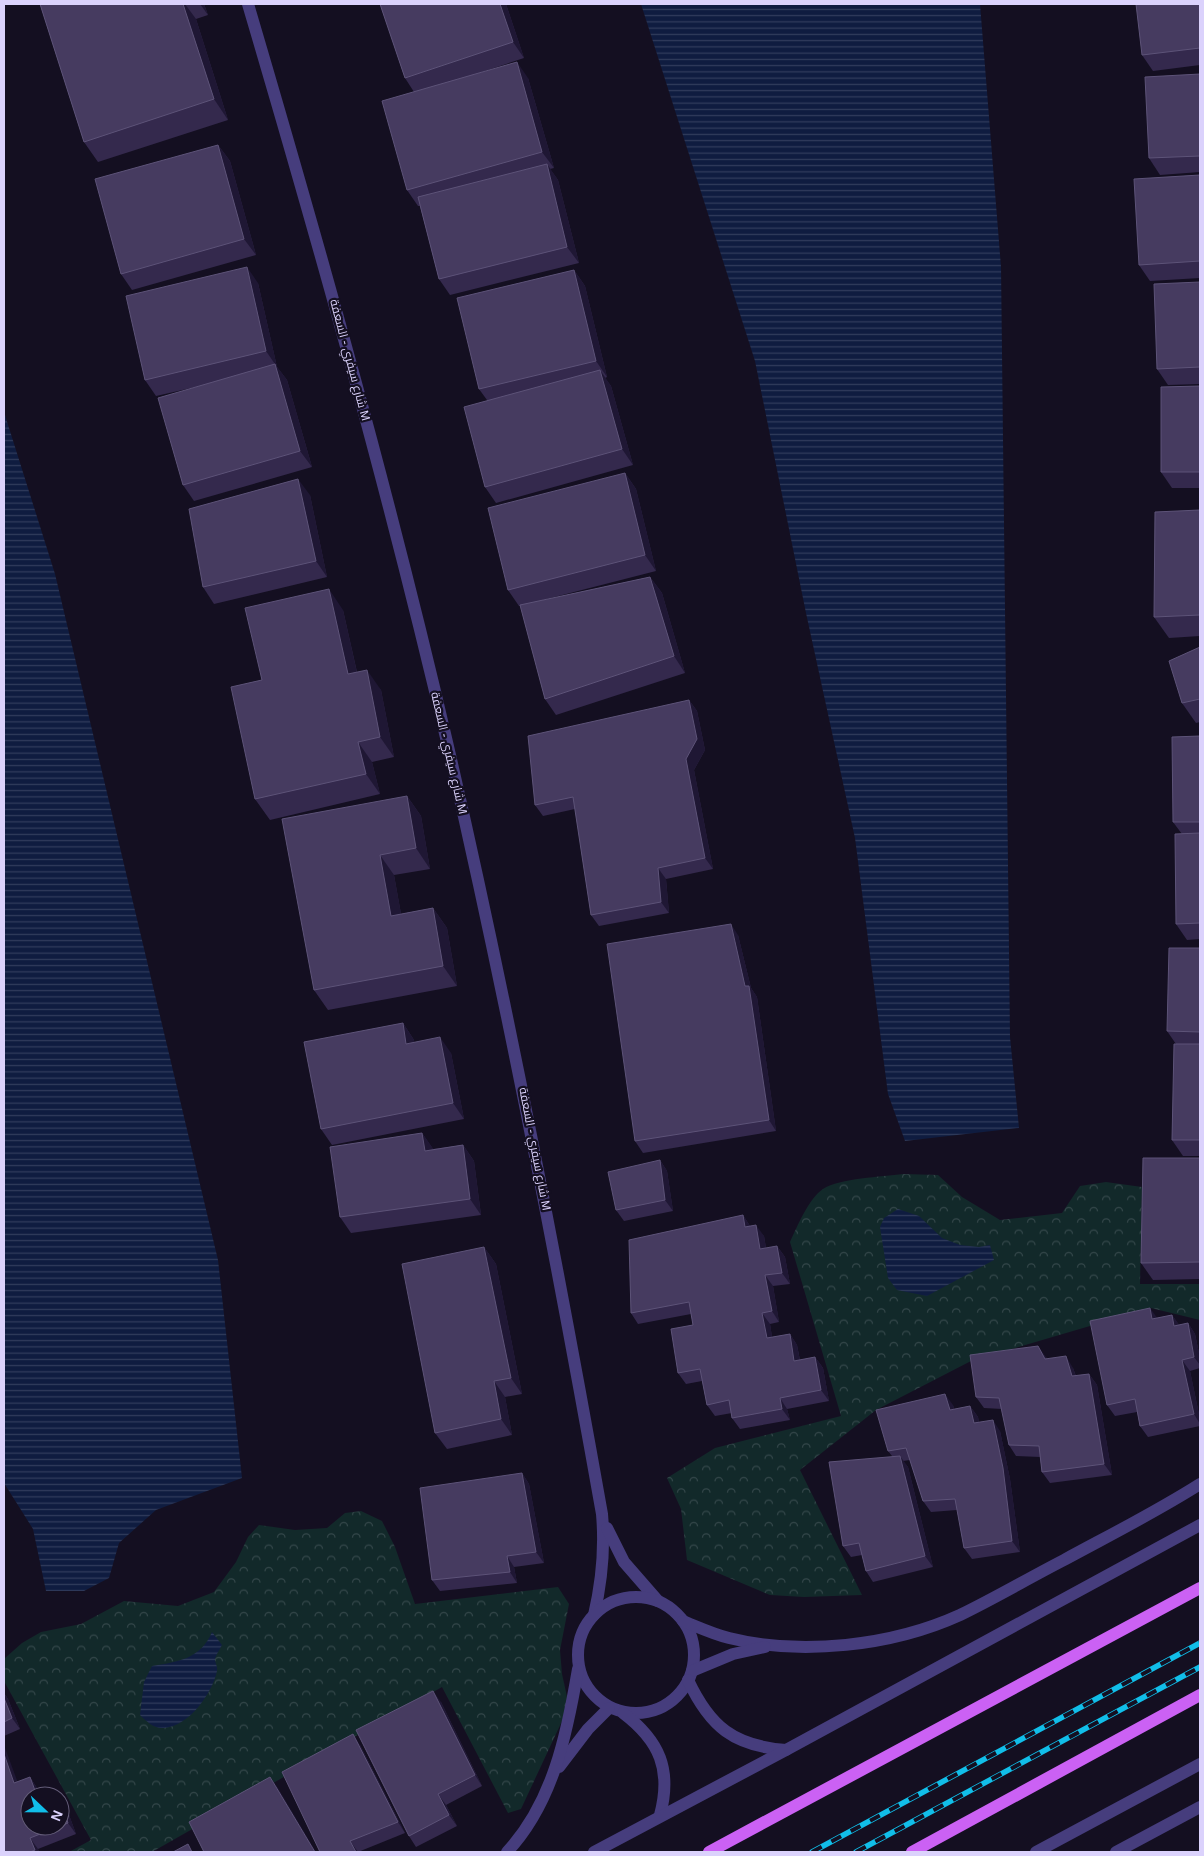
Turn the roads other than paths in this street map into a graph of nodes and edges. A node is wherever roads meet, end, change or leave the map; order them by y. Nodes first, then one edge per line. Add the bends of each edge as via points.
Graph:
1 (248, 4) edge
2 (1200, 1484) edge
3 (602, 1514) junction
4 (1200, 1525) edge
5 (1200, 1588) edge
6 (660, 1602) junction
7 (594, 1615) junction
8 (682, 1621) junction
9 (777, 1646) junction
10 (578, 1664) junction
11 (690, 1676) junction
12 (1200, 1695) edge
13 (609, 1708) junction
14 (623, 1713) junction
15 (786, 1750) junction
16 (1200, 1764) edge
17 (552, 1777) junction
18 (1200, 1807) edge
19 (660, 1815) junction
20 (507, 1852) edge
21 (594, 1852) edge
22 (709, 1852) edge
23 (912, 1852) edge
24 (1036, 1852) edge
25 (1116, 1852) edge

1 - 3 street, شارع سيفري - السعفة M via 320,249 446,740 504,996 552,1235
2 - 9 street via 958,1615 881,1639 841,1645
3 - 6 street, شارع سيفري - السعفة M via 624,1562
3 - 7 street, شارع سيفري - السعفة M via 603,1565
4 - 15 street
5 - 22 main road
6 - 7 street via 643,1597 625,1598 608,1604
6 - 8 street
7 - 10 street via 578,1647
8 - 9 street via 728,1638
8 - 11 street via 693,1645
9 - 11 street via 733,1654
10 - 13 street via 594,1697
10 - 17 street via 568,1721
11 - 14 street via 677,1696 661,1708 643,1713
11 - 15 street via 699,1704 716,1724 736,1739 760,1748
12 - 23 main road
13 - 14 street
13 - 17 street via 576,1744
14 - 19 street via 639,1724 660,1757 665,1776 665,1796
15 - 19 street
16 - 24 street
17 - 20 street via 541,1806 524,1834
18 - 25 street
19 - 21 street

